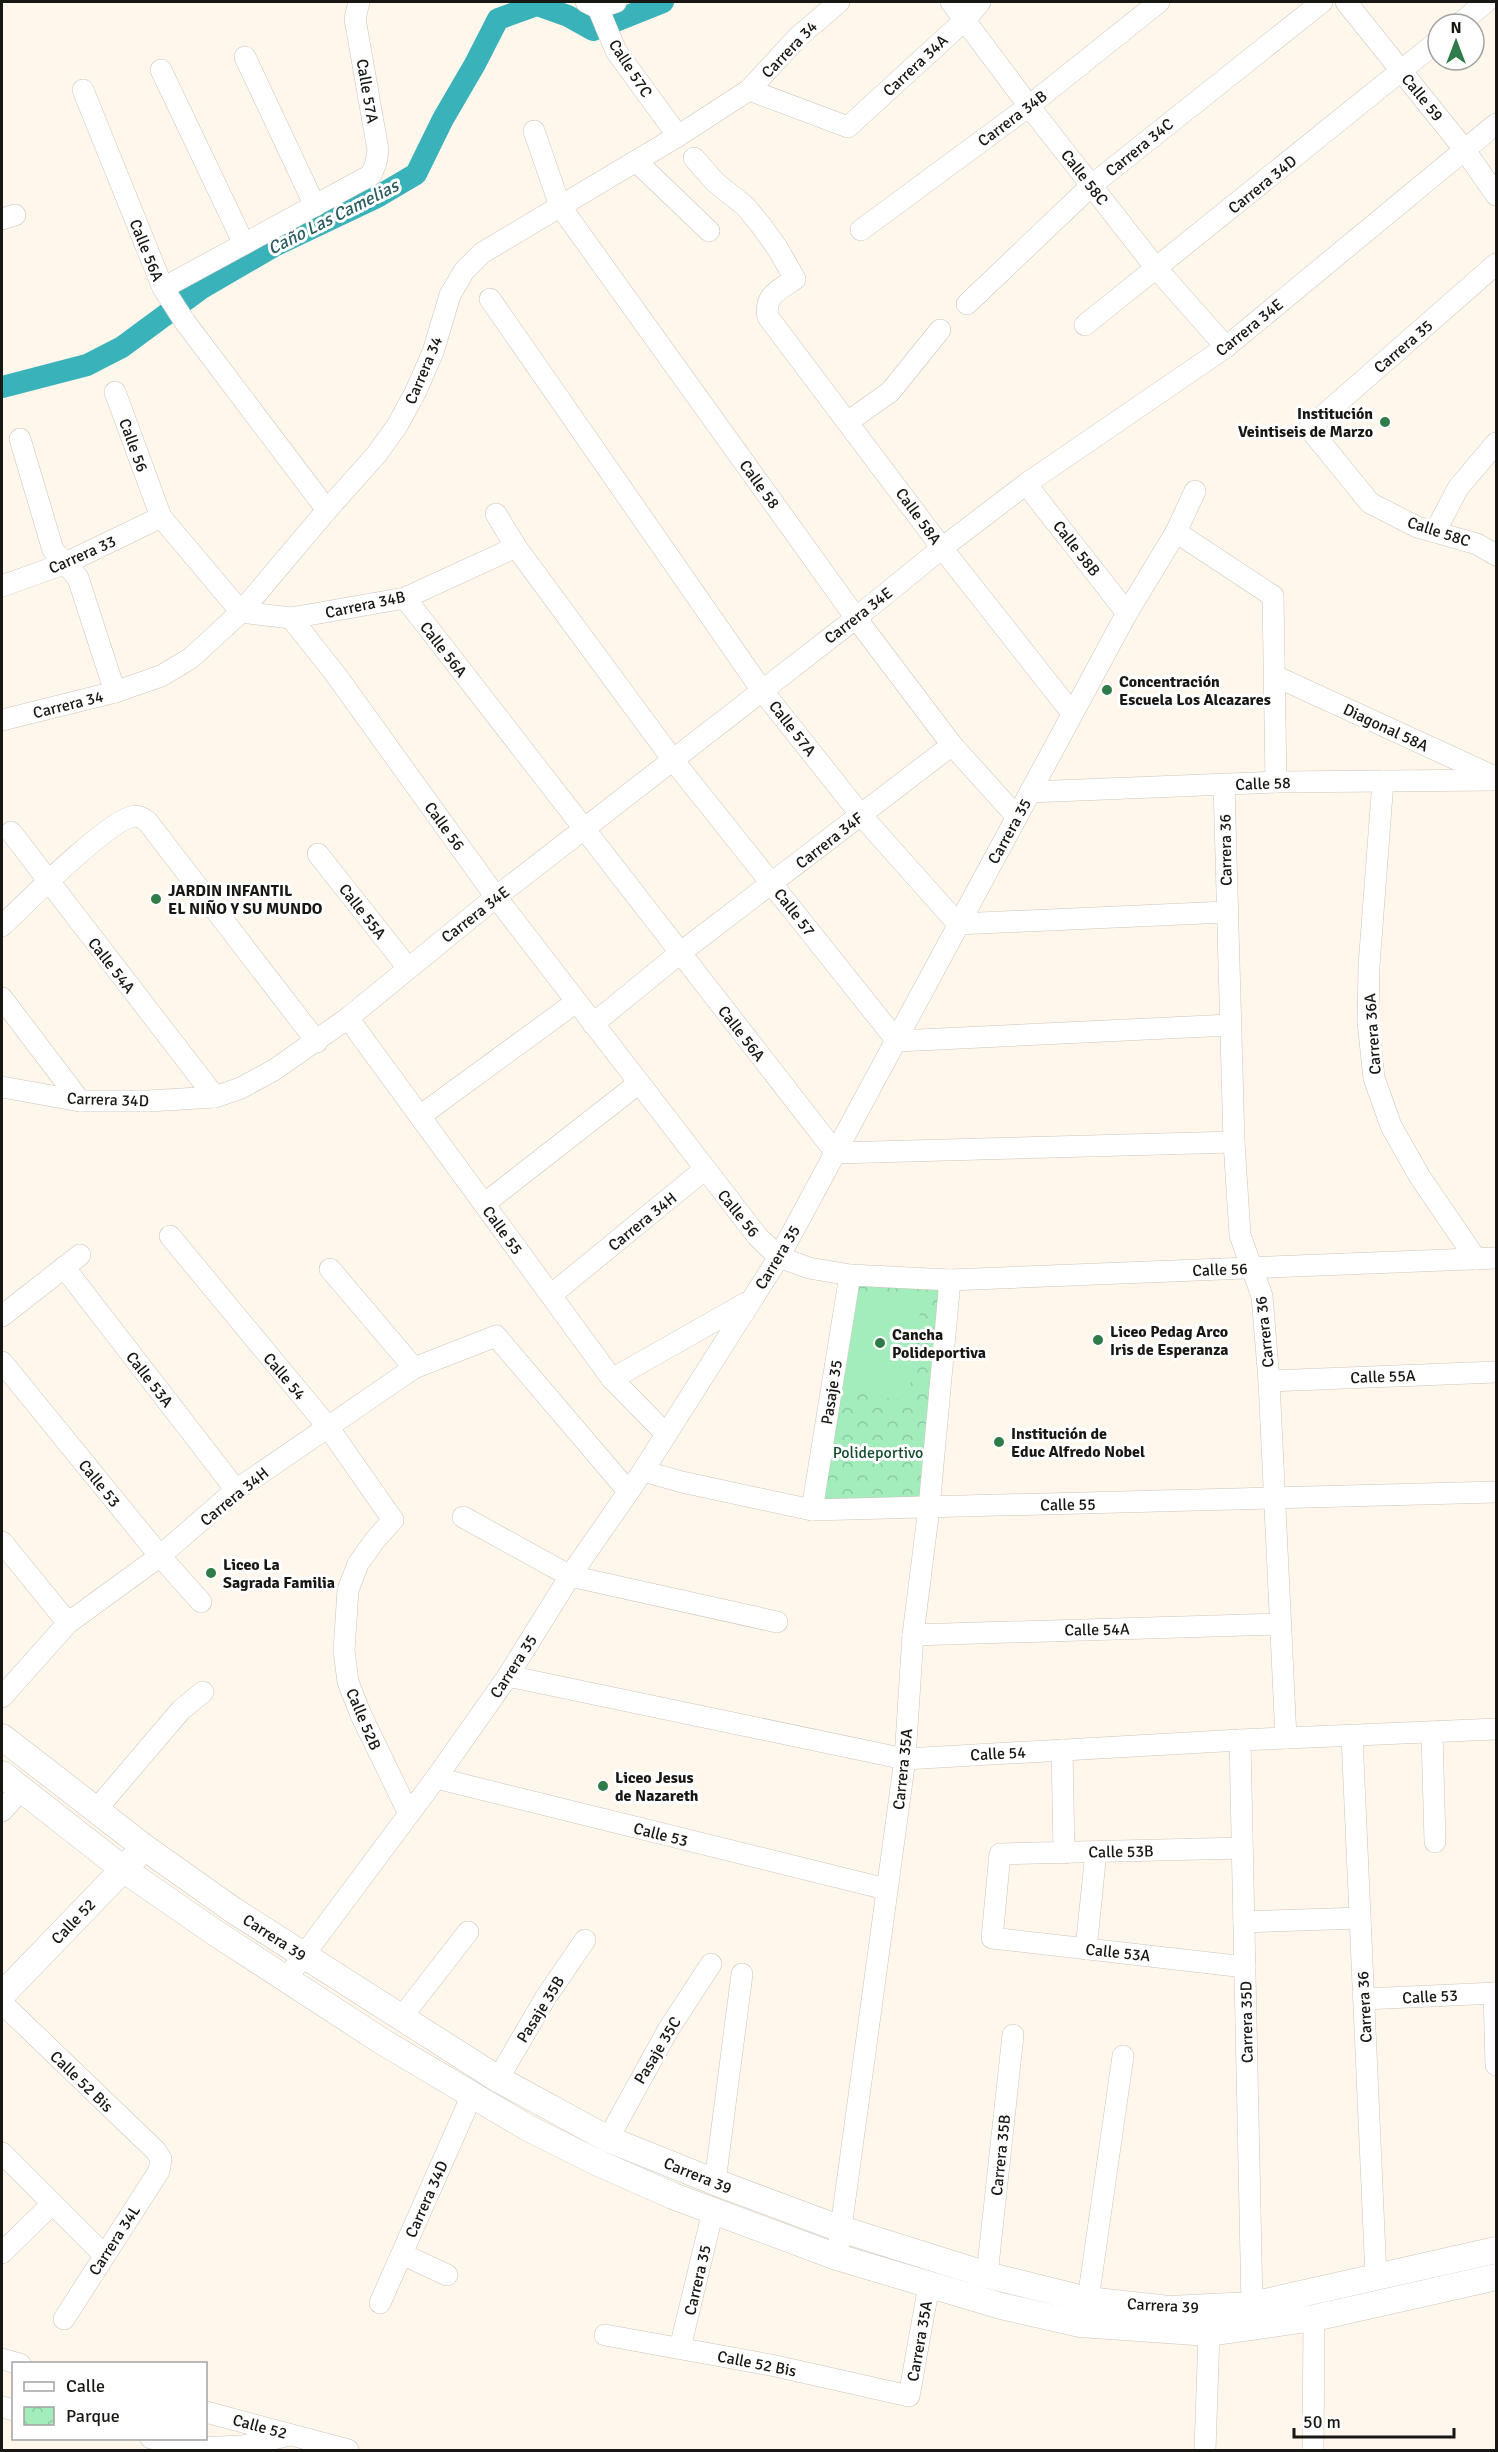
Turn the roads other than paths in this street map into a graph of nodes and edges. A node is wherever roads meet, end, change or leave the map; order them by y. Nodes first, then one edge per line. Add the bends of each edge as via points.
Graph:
1 (839, 2) edge
2 (951, 2) edge
3 (980, 2) edge
4 (1159, 2) edge
5 (1322, 2) edge
6 (1346, 2) edge
7 (1486, 2) edge
8 (357, 3) edge
9 (601, 8) edge
10 (1474, 12) edge
11 (966, 19) junction
12 (1426, 51) edge
13 (245, 57) dead end
14 (161, 70) dead end
15 (1402, 71) junction
16 (83, 90) dead end
17 (749, 90) junction
18 (1029, 106) junction
19 (1497, 124) edge
20 (534, 131) dead end
21 (678, 136) junction
22 (1464, 149) junction
23 (694, 159) dead end
24 (636, 161) junction
25 (1092, 185) junction
26 (1497, 195) edge
27 (315, 206) junction
28 (560, 206) junction
29 (861, 230) dead end
30 (710, 231) dead end
31 (244, 244) junction
32 (1497, 264) edge
33 (1156, 268) junction
34 (166, 294) junction
35 (490, 299) dead end
36 (967, 304) dead end
37 (1085, 325) dead end
38 (940, 330) dead end
39 (1226, 347) junction
40 (115, 392) dead end
41 (849, 421) junction
42 (1309, 428) joint
43 (20, 439) dead end
44 (1497, 443) edge
45 (1026, 484) junction
46 (1195, 491) dead end
47 (327, 510) junction
48 (496, 514) dead end
49 (161, 517) junction
50 (1176, 532) junction
51 (1435, 532) junction
52 (516, 547) junction
53 (942, 548) junction
54 (1497, 555) edge
55 (66, 563) junction
56 (2, 586) edge
57 (405, 598) junction
58 (241, 612) junction
59 (1127, 613) junction
60 (291, 618) junction
61 (856, 618) junction
62 (1275, 676) junction
63 (762, 689) junction
64 (115, 692) junction
65 (1072, 713) junction
66 (2, 720) edge
67 (952, 745) junction
68 (673, 760) junction
69 (1497, 779) edge
70 (1383, 781) junction
71 (1276, 782) junction
72 (1224, 784) junction
73 (1030, 792) junction
74 (861, 815) junction
75 (1017, 817) junction
76 (584, 830) junction
77 (10, 832) dead end
78 (318, 854) dead end
79 (49, 883) junction
80 (773, 884) junction
81 (496, 897) junction
82 (1226, 912) junction
83 (958, 924) junction
84 (2, 926) edge
85 (680, 953) junction
86 (408, 968) junction
87 (2, 998) edge
88 (576, 1002) junction
89 (348, 1018) junction
90 (593, 1024) junction
91 (1230, 1025) junction
92 (897, 1041) junction
93 (317, 1042) junction
94 (639, 1083) junction
95 (2, 1087) edge
96 (215, 1097) junction
97 (80, 1101) junction
98 (420, 1116) junction
99 (1234, 1142) junction
100 (836, 1153) junction
101 (705, 1169) junction
102 (484, 1204) junction
103 (170, 1236) dead end
104 (779, 1257) junction
105 (1486, 1259) edge
106 (1251, 1268) junction
107 (330, 1269) dead end
108 (850, 1275) junction
109 (950, 1280) junction
110 (550, 1295) junction
111 (749, 1302) junction
112 (2, 1316) edge
113 (2, 1362) edge
114 (414, 1368) junction
115 (1497, 1372) edge
116 (612, 1378) junction
117 (1269, 1381) junction
118 (328, 1427) junction
119 (666, 1434) junction
120 (643, 1471) junction
121 (236, 1490) junction
122 (628, 1491) junction
123 (1497, 1492) edge
124 (1275, 1499) junction
125 (929, 1508) junction
126 (812, 1510) junction
127 (463, 1517) dead end
128 (393, 1520) joint
129 (2, 1542) edge
130 (159, 1556) junction
131 (570, 1576) junction
132 (201, 1602) dead end
133 (777, 1622) dead end
134 (68, 1623) junction
135 (1281, 1624) junction
136 (913, 1635) junction
137 (508, 1676) junction
138 (203, 1692) dead end
139 (2, 1697) edge
140 (1497, 1729) edge
141 (1432, 1732) junction
142 (1353, 1736) junction
143 (2, 1737) edge
144 (1286, 1738) junction
145 (1240, 1740) junction
146 (1062, 1750) junction
147 (905, 1759) junction
148 (436, 1778) junction
149 (11, 1782) edge
150 (2, 1811) edge
151 (95, 1811) junction
152 (409, 1814) junction
153 (1435, 1842) dead end
154 (144, 1847) junction
155 (1242, 1848) junction
156 (1064, 1852) junction
157 (1096, 1852) junction
158 (123, 1869) junction
159 (886, 1889) junction
160 (1360, 1918) junction
161 (1244, 1922) junction
162 (468, 1932) dead end
163 (992, 1938) joint
164 (585, 1940) dead end
165 (1086, 1948) junction
166 (305, 1956) junction
167 (711, 1964) dead end
168 (1245, 1966) junction
169 (742, 1974) dead end
170 (286, 1979) junction
171 (1495, 1993) edge
172 (2, 1995) edge
173 (1364, 1999) junction
174 (2, 2003) edge
175 (401, 2018) junction
176 (1013, 2035) dead end
177 (1123, 2056) dead end
178 (1497, 2065) edge
179 (498, 2079) junction
180 (472, 2095) junction
181 (608, 2139) junction
182 (2, 2153) edge
183 (161, 2159) joint
184 (715, 2182) junction
185 (52, 2204) junction
186 (713, 2211) junction
187 (841, 2229) junction
188 (1497, 2250) edge
189 (2, 2253) edge
190 (402, 2253) junction
191 (104, 2255) junction
192 (837, 2257) junction
193 (447, 2275) dead end
194 (987, 2275) junction
195 (1376, 2277) junction
196 (1497, 2277) edge
197 (928, 2285) junction
198 (1088, 2300) junction
199 (380, 2303) dead end
200 (1252, 2305) junction
201 (1314, 2318) junction
202 (64, 2319) dead end
203 (1209, 2333) junction
204 (605, 2335) dead end
205 (680, 2348) junction
206 (909, 2396) joint
207 (207, 2412) edge
208 (292, 2435) junction
209 (157, 2440) edge
210 (348, 2451) edge
211 (1205, 2451) edge
212 (1313, 2451) edge

1 - 17 street, Carrera 34 via 798,37
2 - 11 street, Calle 58C
3 - 11 street, Carrera 34A
4 - 18 street, Carrera 34B
5 - 25 street, Carrera 34C
6 - 15 street, Calle 59
7 - 10 street
8 - 27 street, Calle 57A via 355,19 378,150 376,163 371,175
9 - 21 street, Calle 57C via 616,51
11 - 17 street, Carrera 34A via 848,127
11 - 18 street, Calle 58C
12 - 15 street, Carrera 34D
13 - 27 street
14 - 31 street
15 - 22 street, Calle 59
15 - 33 street, Carrera 34D
16 - 34 street, Calle 56A
17 - 21 street, Carrera 34
18 - 25 street, Calle 58C
18 - 29 street, Carrera 34B
19 - 22 street, Carrera 34E
20 - 28 street, Calle 58
21 - 24 street, Carrera 34
22 - 26 street, Calle 59
22 - 39 street, Carrera 34E
23 - 41 street, Calle 58A via 745,206 778,249 795,279 770,297 766,306 768,317
24 - 28 street, Carrera 34
24 - 30 street
25 - 33 street, Calle 58C
25 - 36 street, Carrera 34C
27 - 31 street
28 - 47 street, Carrera 34 via 482,253 464,271 450,295 433,352 397,426
28 - 61 street, Calle 58
31 - 34 street
32 - 42 street, Carrera 35
33 - 37 street, Carrera 34D
33 - 39 street, Calle 58C
34 - 47 street, Calle 56A
35 - 63 street, Calle 57A
38 - 41 street via 890,392
39 - 45 street, Carrera 34E
40 - 49 street, Calle 56
41 - 53 street, Calle 58A
42 - 51 street, Calle 58C via 1370,503
43 - 55 street via 53,550
44 - 51 street via 1458,488
45 - 53 street, Carrera 34E
45 - 59 street, Calle 58B
46 - 50 street, Carrera 35
47 - 58 street, Carrera 34
48 - 52 street, Calle 57
49 - 55 street, Carrera 33
49 - 58 street, Calle 56
50 - 59 street, Carrera 35
50 - 62 street via 1273,596
51 - 54 street, Calle 58C via 1477,544
52 - 57 street, Carrera 34B
52 - 68 street, Calle 57
53 - 61 street, Carrera 34E
53 - 65 street, Calle 58A
55 - 56 street, Carrera 33
55 - 64 street via 78,578
57 - 60 street, Carrera 34B
57 - 76 street, Calle 56A
58 - 60 street, Carrera 34B
58 - 64 street, Carrera 34 via 191,658 161,676
59 - 65 street, Carrera 35
60 - 81 street, Calle 56
61 - 63 street, Carrera 34E
61 - 67 street, Calle 58
62 - 69 street, Diagonal 58A
62 - 71 street
63 - 68 street, Carrera 34E
63 - 74 street, Calle 57A
64 - 66 street, Carrera 34
65 - 73 street, Carrera 35
67 - 74 street, Carrera 34F
67 - 75 street, Calle 58
68 - 76 street, Carrera 34E
68 - 80 street, Calle 57
69 - 70 street, Calle 58
70 - 71 street, Calle 58
70 - 105 street, Carrera 36A via 1368,1022 1374,1078 1391,1126 1409,1157
71 - 72 street, Calle 58
72 - 73 street, Calle 58
72 - 82 street, Carrera 36
73 - 75 street, Carrera 35
74 - 80 street, Carrera 34F
74 - 83 street, Calle 57A
75 - 83 street, Carrera 35
76 - 81 street, Carrera 34E
76 - 85 street, Calle 56A
77 - 79 street, Calle 54A
78 - 86 street, Calle 55A
79 - 84 street
79 - 93 street via 95,839 132,816 147,820
79 - 96 street, Calle 54A
80 - 85 street, Carrera 34F
80 - 92 street, Calle 57
81 - 86 street, Carrera 34E
81 - 88 street, Calle 56
82 - 83 street
82 - 91 street, Carrera 36
83 - 92 street, Carrera 35
85 - 90 street, Carrera 34F
85 - 100 street, Calle 56A
86 - 89 street, Carrera 34E
87 - 97 street
88 - 90 street, Calle 56
88 - 98 street
89 - 93 street, Carrera 34E
89 - 98 street, Calle 55
90 - 94 street, Calle 56
91 - 92 street
91 - 99 street, Carrera 36
92 - 100 street, Carrera 35
93 - 96 street, Carrera 34E via 241,1088
94 - 101 street, Calle 56
94 - 102 street
95 - 97 street, Carrera 34D
96 - 97 street, Carrera 34D
98 - 102 street, Calle 55
99 - 100 street
99 - 106 street, Carrera 36 via 1240,1235
100 - 104 street, Carrera 35
101 - 104 street, Calle 56 via 758,1237
101 - 110 street, Carrera 34H
102 - 110 street, Calle 55
103 - 118 street, Calle 54
104 - 108 street, Calle 56 via 809,1268
104 - 111 street, Carrera 35
105 - 106 street, Calle 56
106 - 109 street, Calle 56
106 - 117 street, Carrera 36 via 1262,1296
107 - 114 street
108 - 109 street, Calle 56
108 - 126 street, Pasaje 35
109 - 125 street, Carrera 35A
110 - 116 street, Calle 55
111 - 116 street
111 - 119 street, Carrera 35
112 - 121 street, Calle 53A via 72,1261
113 - 130 street, Calle 53
114 - 118 street, Carrera 34H
114 - 122 street, Carrera 34H via 496,1336
115 - 117 street, Calle 55A
116 - 119 street, Calle 55
117 - 124 street, Carrera 36
118 - 121 street, Carrera 34H
118 - 128 street, Calle 54
119 - 120 street, Carrera 35
120 - 122 street, Carrera 35
120 - 126 street, Calle 55
121 - 130 street, Carrera 34H
122 - 131 street, Carrera 35
123 - 124 street, Calle 55
124 - 125 street, Calle 55
124 - 135 street, Carrera 36
125 - 126 street, Calle 55
125 - 136 street, Carrera 35A
127 - 131 street
128 - 152 street, Calle 52B via 358,1564 348,1590 344,1651 348,1682 361,1715
129 - 134 street
130 - 132 street, Calle 53
130 - 134 street, Carrera 34H
131 - 133 street
131 - 137 street, Carrera 35
134 - 139 street, Carrera 34H
135 - 136 street, Calle 54A
135 - 144 street, Carrera 36
136 - 147 street, Carrera 35A
137 - 147 street, Calle 54
137 - 148 street, Carrera 35
138 - 151 street via 182,1710
140 - 141 street, Calle 54
141 - 142 street, Calle 54
141 - 153 street
142 - 144 street, Calle 54
142 - 160 street, Carrera 36
143 - 151 main road, Carrera 39
144 - 145 street, Calle 54
145 - 146 street, Calle 54
145 - 155 street, Carrera 35D
146 - 147 street, Calle 54
146 - 156 street
147 - 159 street, Carrera 35A
148 - 152 street, Carrera 35
148 - 159 street, Calle 53
149 - 150 street
149 - 158 main road, Carrera 39
151 - 154 main road, Carrera 39
152 - 166 street, Carrera 35
154 - 158 main road, Calle 52
154 - 166 main road, Carrera 39
155 - 157 street, Calle 53B
155 - 161 street, Carrera 35D
156 - 157 street, Calle 53B
156 - 163 street, Calle 53B via 1000,1854
157 - 165 street
158 - 170 main road, Carrera 39
158 - 172 main road, Calle 52
159 - 187 street, Carrera 35A
160 - 161 street
160 - 173 street, Carrera 36
161 - 168 street, Carrera 35D
162 - 175 street
163 - 165 street, Calle 53A
164 - 179 street, Pasaje 35B
165 - 168 street, Calle 53A
166 - 170 street, Carrera 35
166 - 175 main road, Carrera 39
167 - 181 street, Pasaje 35C via 662,2039
168 - 200 street, Carrera 35D
169 - 184 street
170 - 180 main road, Carrera 39
171 - 173 street, Calle 53
171 - 178 street
173 - 195 street, Carrera 36
174 - 183 street, Calle 52 Bis
175 - 179 main road, Carrera 39
176 - 194 street, Carrera 35B
177 - 198 street
179 - 181 main road, Carrera 39
180 - 186 main road, Carrera 39 via 596,2163
180 - 190 street, Carrera 34D
181 - 184 main road, Carrera 39
182 - 185 street
183 - 191 street, Carrera 34L via 159,2171
184 - 187 main road, Carrera 39
185 - 189 street
185 - 191 street
186 - 192 main road, Carrera 39
186 - 205 street, Carrera 35
187 - 192 street, Carrera 35A
187 - 194 main road, Carrera 39
188 - 195 main road, Carrera 39
190 - 193 street
190 - 199 street, Carrera 34D
191 - 202 street, Carrera 34L
192 - 197 main road, Carrera 39
194 - 198 main road, Carrera 39
195 - 200 main road, Carrera 39
196 - 201 main road, Carrera 39
197 - 203 main road, Carrera 39 via 1080,2324
197 - 206 street, Carrera 35A
198 - 200 main road, Carrera 39 via 1169,2309
201 - 203 main road, Carrera 39
201 - 212 street
203 - 211 street
204 - 205 street, Calle 52 Bis
205 - 206 street, Calle 52 Bis
207 - 208 street, Calle 52
208 - 209 street via 243,2446 197,2448
208 - 210 street, Calle 52

